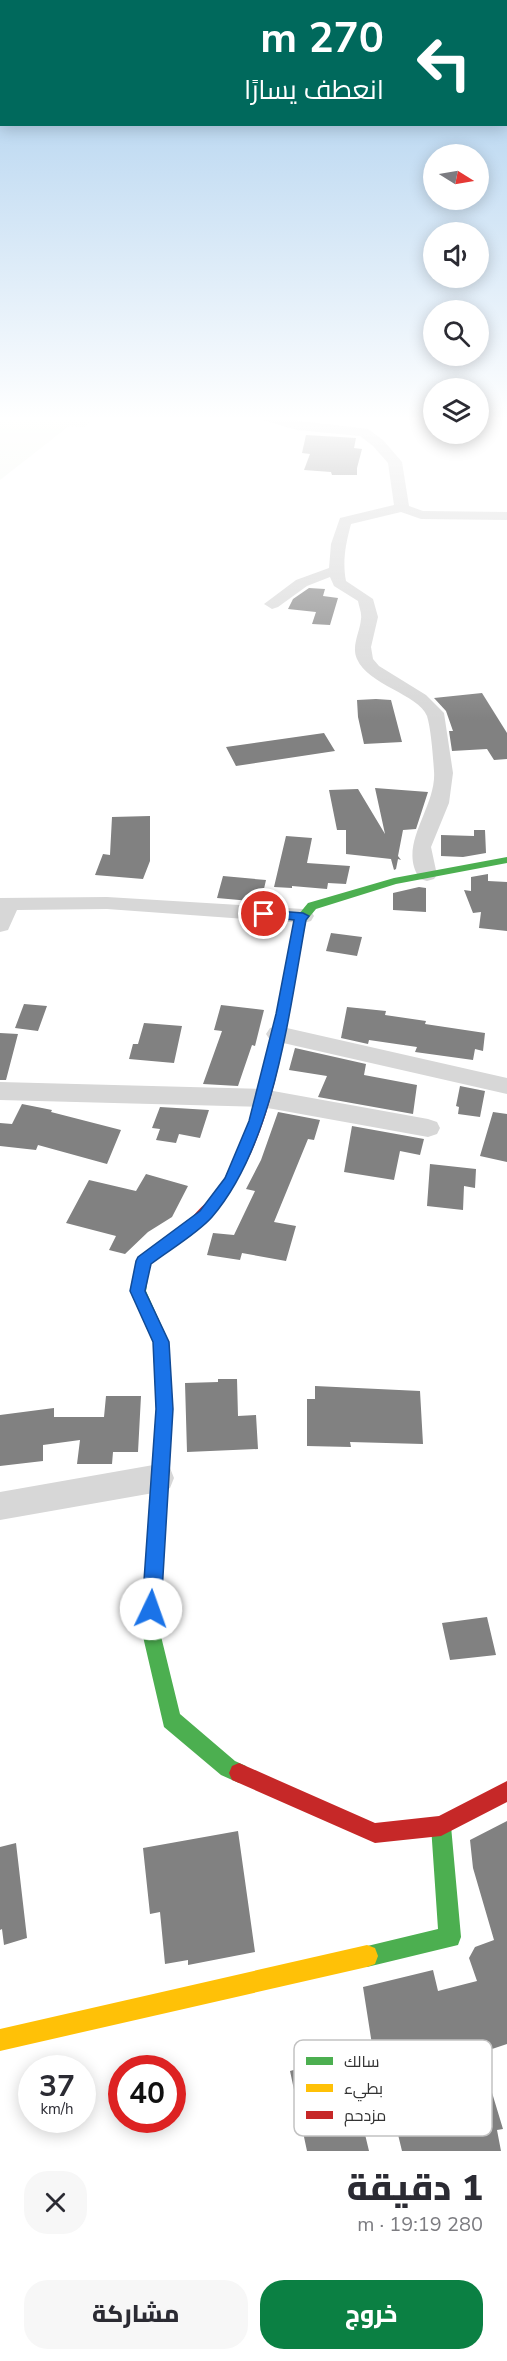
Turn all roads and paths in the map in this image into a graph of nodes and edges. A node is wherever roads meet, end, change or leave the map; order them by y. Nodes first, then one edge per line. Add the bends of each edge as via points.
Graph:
1 (350, 519) edge
2 (336, 571) junction
3 (272, 604) dead end
4 (507, 860) edge
5 (427, 875) junction
6 (4, 904) edge
7 (303, 916) junction
8 (0, 925) edge
9 (278, 1034) junction
10 (507, 1086) edge
11 (0, 1091) edge
12 (262, 1098) junction
13 (428, 1128) dead end
14 (159, 1478) junction
15 (0, 1506) edge
16 (507, 1791) edge
17 (441, 1826) junction
18 (0, 2040) edge

1 - 2 street via 345,521 336,552
2 - 3 street via 297,584
2 - 5 street via 339,583 365,599 370,617 363,647 365,659 373,670 435,713 444,773 439,803 422,847
4 - 5 street
5 - 7 street via 312,906
6 - 7 street via 107,903
6 - 8 street
7 - 9 street
9 - 10 street
9 - 12 street
11 - 12 street
12 - 13 street
12 - 14 street via 231,1181 205,1215 143,1261 138,1291 161,1342 164,1409
14 - 15 street
14 - 17 street via 150,1628 171,1720 228,1768 375,1833
16 - 17 street
17 - 18 street via 450,1937

